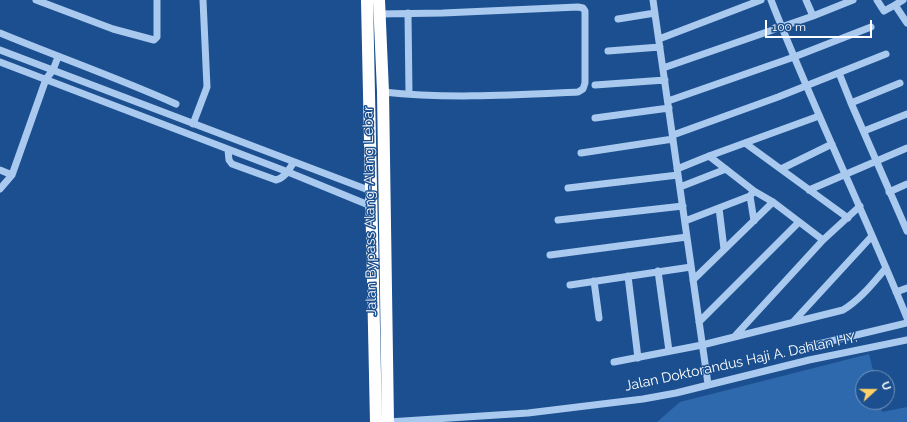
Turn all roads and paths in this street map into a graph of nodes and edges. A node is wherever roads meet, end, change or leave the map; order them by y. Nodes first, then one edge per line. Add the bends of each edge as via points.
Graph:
1 (36, 0) edge
2 (157, 0) edge
3 (203, 0) edge
4 (367, 0) edge
5 (379, 0) edge
6 (761, 0) edge
7 (771, 0) edge
8 (806, 0) edge
9 (853, 0) edge
10 (877, 0) edge
11 (903, 0) edge
12 (655, 1) edge
13 (895, 6) junction
14 (655, 13) junction
15 (379, 14) junction
16 (408, 14) junction
17 (812, 16) junction
18 (618, 19) dead end
19 (907, 23) edge
20 (781, 26) junction
21 (871, 27) dead end
22 (0, 33) edge
23 (659, 39) junction
24 (660, 47) junction
25 (0, 50) edge
26 (608, 51) dead end
27 (886, 54) dead end
28 (58, 57) junction
29 (794, 57) junction
30 (0, 62) edge
31 (664, 68) junction
32 (53, 70) junction
33 (839, 73) junction
34 (46, 79) junction
35 (665, 80) junction
36 (900, 83) dead end
37 (132, 84) junction
38 (595, 86) dead end
39 (806, 86) junction
40 (383, 92) junction
41 (409, 94) junction
42 (127, 98) junction
43 (176, 104) dead end
44 (668, 104) junction
45 (851, 104) junction
46 (907, 114) edge
47 (819, 116) junction
48 (595, 118) dead end
49 (193, 124) junction
50 (864, 131) junction
51 (673, 137) junction
52 (745, 143) junction
53 (832, 144) junction
54 (907, 148) edge
55 (228, 150) junction
56 (581, 153) dead end
57 (709, 156) junction
58 (294, 162) junction
59 (876, 162) junction
60 (726, 169) junction
61 (781, 169) junction
62 (0, 170) edge
63 (288, 172) junction
64 (678, 172) junction
65 (846, 173) junction
66 (12, 175) junction
67 (907, 184) edge
68 (568, 188) dead end
69 (680, 188) junction
70 (0, 189) edge
71 (809, 190) junction
72 (371, 191) junction
73 (889, 192) junction
74 (752, 193) junction
75 (773, 202) junction
76 (371, 206) junction
77 (683, 206) junction
78 (860, 206) junction
79 (719, 208) junction
80 (848, 218) junction
81 (905, 219) edge
82 (558, 220) dead end
83 (754, 221) junction
84 (685, 222) junction
85 (799, 222) junction
86 (907, 231) edge
87 (687, 236) junction
88 (872, 236) junction
89 (823, 240) junction
90 (724, 250) junction
91 (550, 255) dead end
92 (691, 267) junction
93 (886, 268) junction
94 (658, 271) junction
95 (628, 276) junction
96 (693, 280) junction
97 (594, 281) junction
98 (570, 284) dead end
99 (907, 288) edge
100 (896, 292) junction
101 (598, 318) dead end
102 (907, 318) edge
103 (699, 322) junction
104 (793, 322) junction
105 (907, 323) edge
106 (734, 337) junction
107 (907, 340) edge
108 (702, 345) junction
109 (806, 347) dead end
110 (669, 351) junction
111 (638, 358) junction
112 (614, 362) dead end
113 (708, 384) junction
114 (370, 422) edge
115 (376, 422) edge
116 (390, 422) edge

1 - 2 street via 113,29 154,40 157,37
3 - 49 street via 207,87
4 - 72 highway, Jalan Bypass Alang-Alang Lebar
5 - 15 highway, Jalan Bypass Alang-Alang Lebar
6 - 23 street
7 - 20 street
8 - 17 street
9 - 17 street
10 - 13 street via 884,11
11 - 13 street
12 - 14 street
13 - 19 street
14 - 18 street
14 - 23 street
15 - 16 street
15 - 40 highway, Jalan Bypass Alang-Alang Lebar
16 - 41 street
16 - 41 street via 578,7 585,11 585,83 581,91 508,96
17 - 20 street
20 - 29 street
20 - 31 street
21 - 29 street
22 - 28 street
23 - 24 street
24 - 26 street
24 - 31 street
25 - 32 street
27 - 33 street
28 - 32 street
28 - 37 street
29 - 39 street
29 - 44 street
30 - 34 street
31 - 35 street
32 - 34 street
32 - 42 street
33 - 39 street
33 - 45 street
34 - 55 street
34 - 66 street
35 - 38 street
35 - 44 street
36 - 45 street
37 - 42 street
37 - 43 street
39 - 47 street
39 - 51 street
40 - 41 street
40 - 116 highway, Jalan Bypass Alang-Alang Lebar
42 - 49 street
44 - 48 street
44 - 51 street
45 - 50 street
46 - 50 street
47 - 52 street
47 - 53 street
49 - 58 street
50 - 59 street
51 - 56 street
51 - 64 street
52 - 57 street
52 - 61 street
53 - 61 street
53 - 65 street
54 - 59 street
55 - 63 street
55 - 63 street via 232,164 276,180
57 - 60 street
57 - 64 street
58 - 63 street
58 - 72 street
59 - 65 street
59 - 73 street
60 - 69 street
60 - 74 street
61 - 71 street
62 - 66 street
63 - 76 street
64 - 68 street
64 - 69 street
65 - 71 street
65 - 78 street
66 - 70 street
67 - 73 street
69 - 77 street
71 - 80 street
72 - 76 highway, Jalan Bypass Alang-Alang Lebar
73 - 81 street
74 - 75 street
74 - 79 street
74 - 83 street
75 - 83 street
75 - 85 street
76 - 115 highway, Jalan Bypass Alang-Alang Lebar
77 - 82 street
77 - 84 street
78 - 80 street
78 - 88 street
79 - 84 street
79 - 90 street
80 - 89 street
81 - 86 street
83 - 90 street
84 - 87 street
85 - 89 street
85 - 103 street
87 - 91 street
87 - 92 street
88 - 93 street
88 - 104 street
89 - 106 street
90 - 96 street
92 - 94 street
92 - 96 street
93 - 100 street
93 - 104 street via 852,305 843,310
94 - 95 street
94 - 110 street
95 - 97 street
95 - 111 street
96 - 103 street
97 - 98 street
97 - 101 street
99 - 100 street
100 - 102 street
103 - 108 street
104 - 106 street
105 - 109 street
106 - 108 street
107 - 113 street, Jalan Doktorandus Haji A. Dahlan HY.
108 - 110 street
108 - 113 street
110 - 111 street
111 - 112 street
113 - 116 street, Jalan Doktorandus Haji A. Dahlan HY. via 644,399 528,413
114 - 115 street

